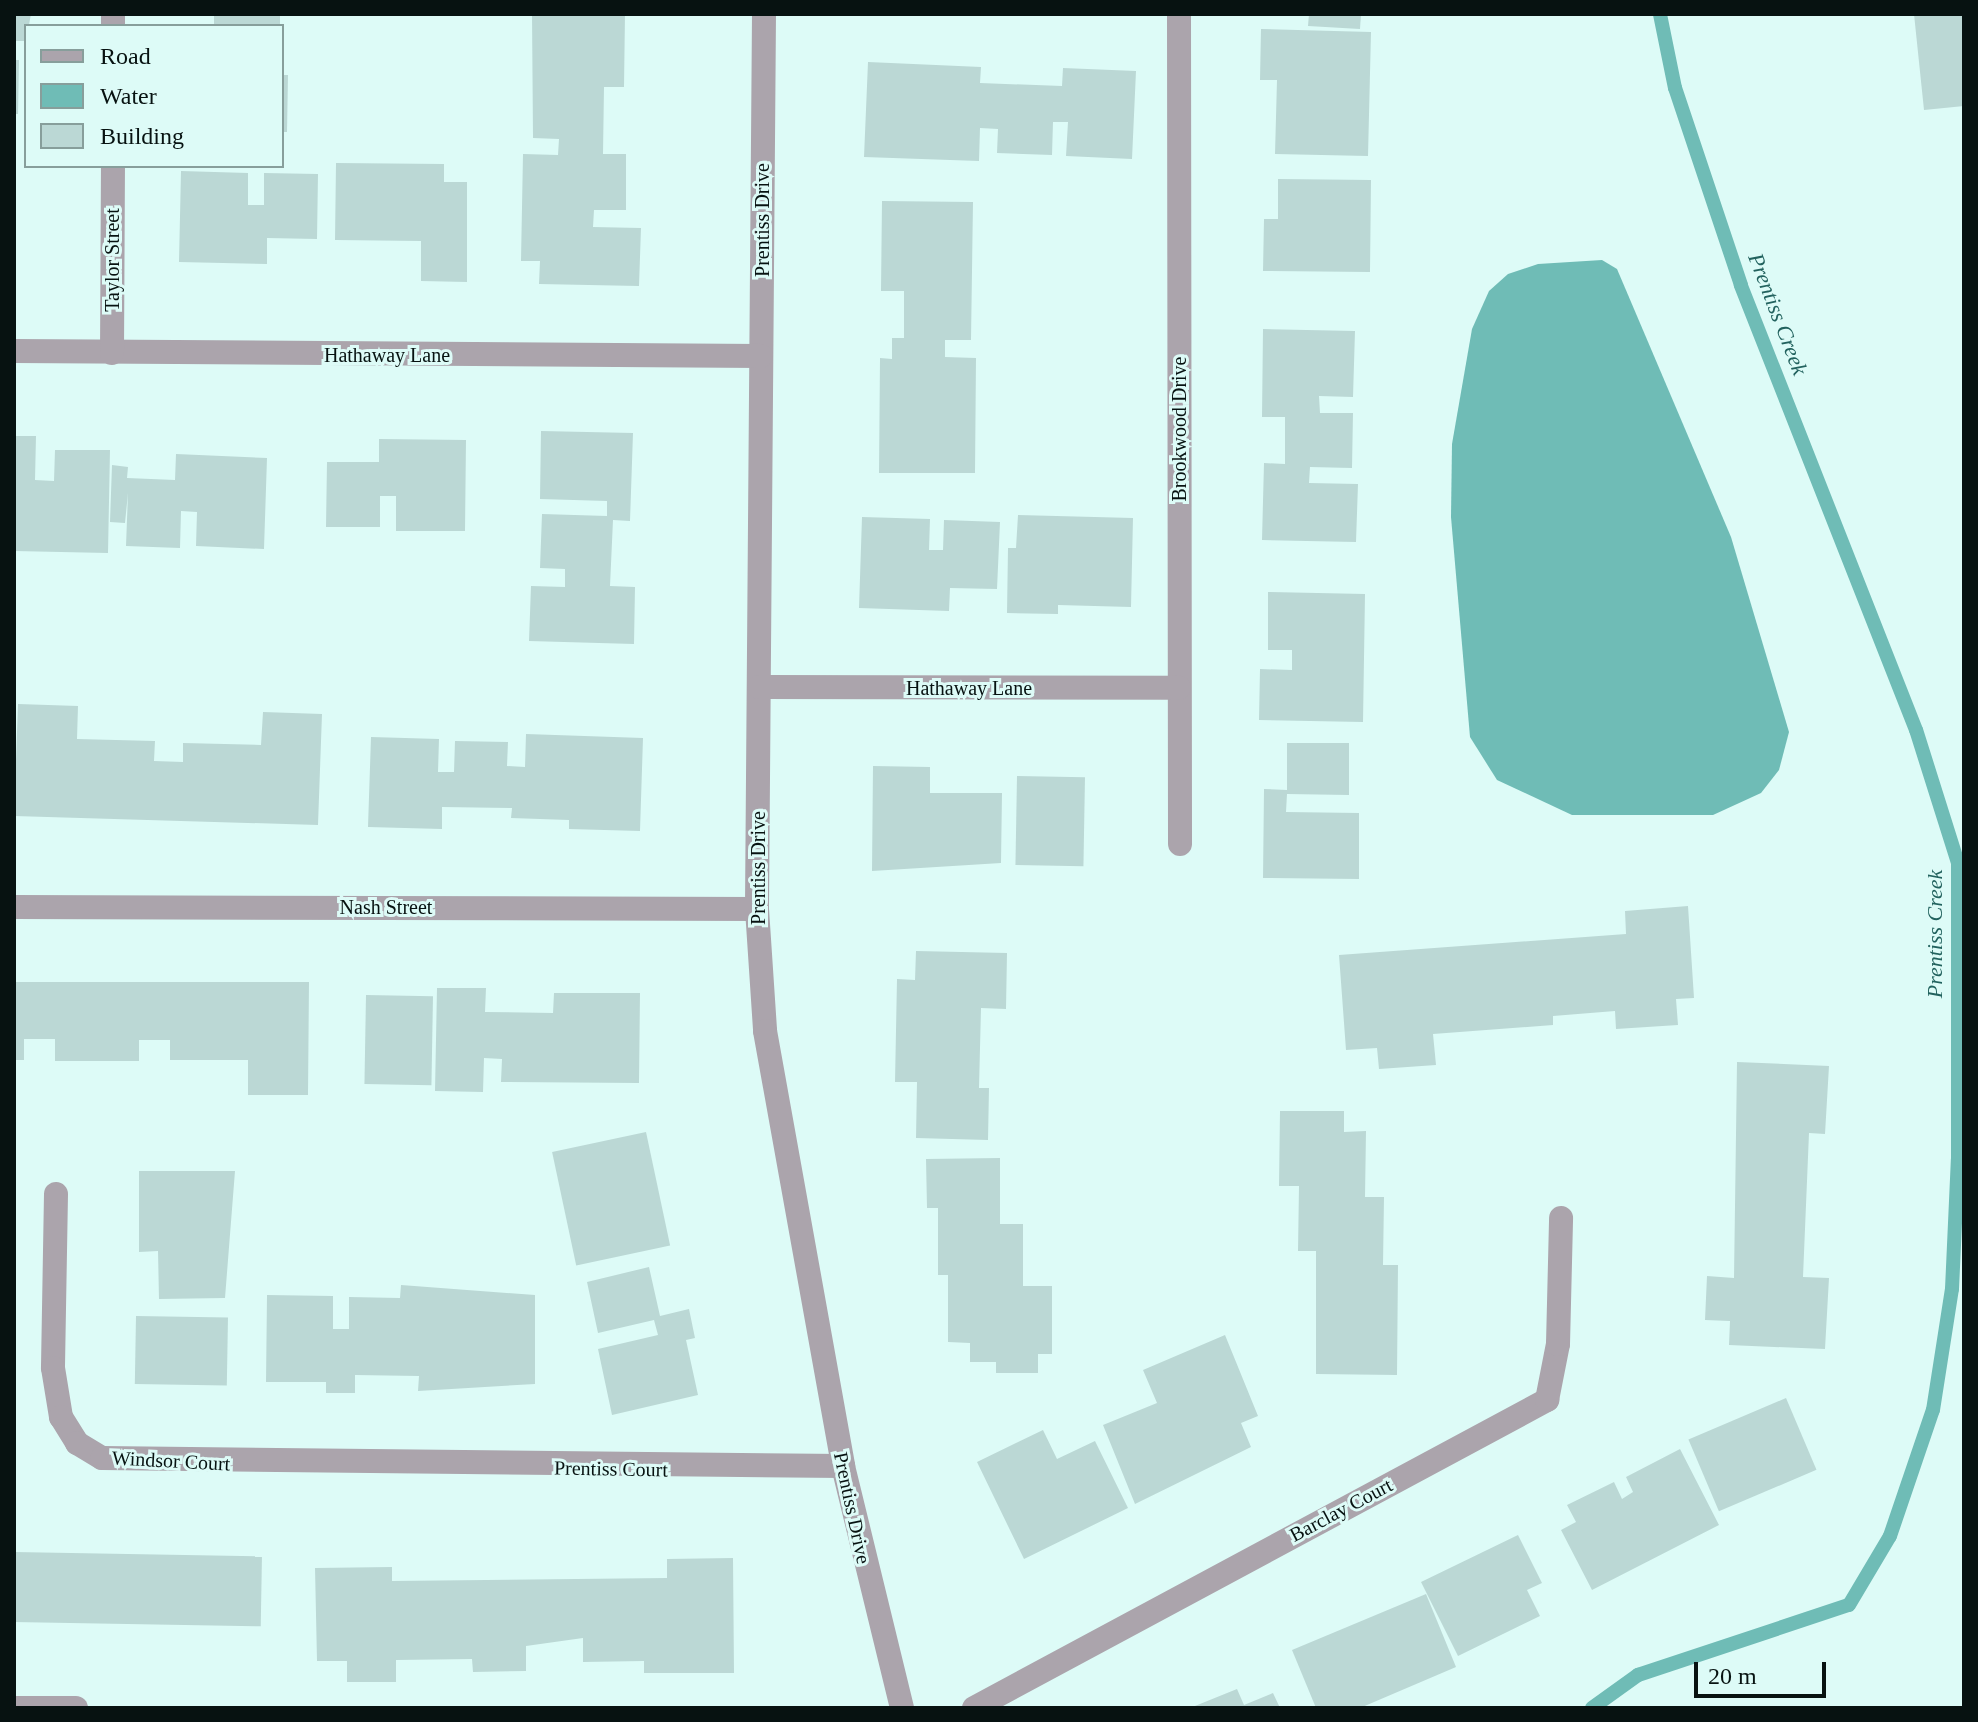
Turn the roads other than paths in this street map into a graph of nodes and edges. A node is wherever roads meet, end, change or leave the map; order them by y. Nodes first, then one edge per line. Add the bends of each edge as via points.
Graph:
1 (764, 14) edge
2 (1179, 14) edge
3 (113, 168) edge
4 (14, 351) edge
5 (112, 353) junction
6 (761, 356) junction
7 (759, 687) junction
8 (1179, 688) junction
9 (1180, 844) dead end
10 (14, 907) edge
11 (757, 909) junction
12 (56, 1194) dead end
13 (1561, 1218) dead end
14 (380, 1466) joint
15 (843, 1466) junction
16 (14, 1708) edge
17 (76, 1708) edge
18 (902, 1708) edge
19 (974, 1708) edge

1 - 6 street, Prentiss Drive
2 - 8 street, Brookwood Drive
3 - 5 street, Taylor Street
4 - 5 street, Hathaway Lane
5 - 6 street, Hathaway Lane
6 - 7 street, Prentiss Drive
7 - 8 street, Hathaway Lane
7 - 11 street, Prentiss Drive
8 - 9 street, Brookwood Drive
10 - 11 street, Nash Street
11 - 15 street, Prentiss Drive via 787,1186
12 - 14 street, Windsor Court via 53,1368 61,1417 77,1443 126,1462
13 - 19 street, Barclay Court via 1558,1344 1547,1400
14 - 15 street, Prentiss Court
15 - 18 street, Prentiss Drive
16 - 17 street

